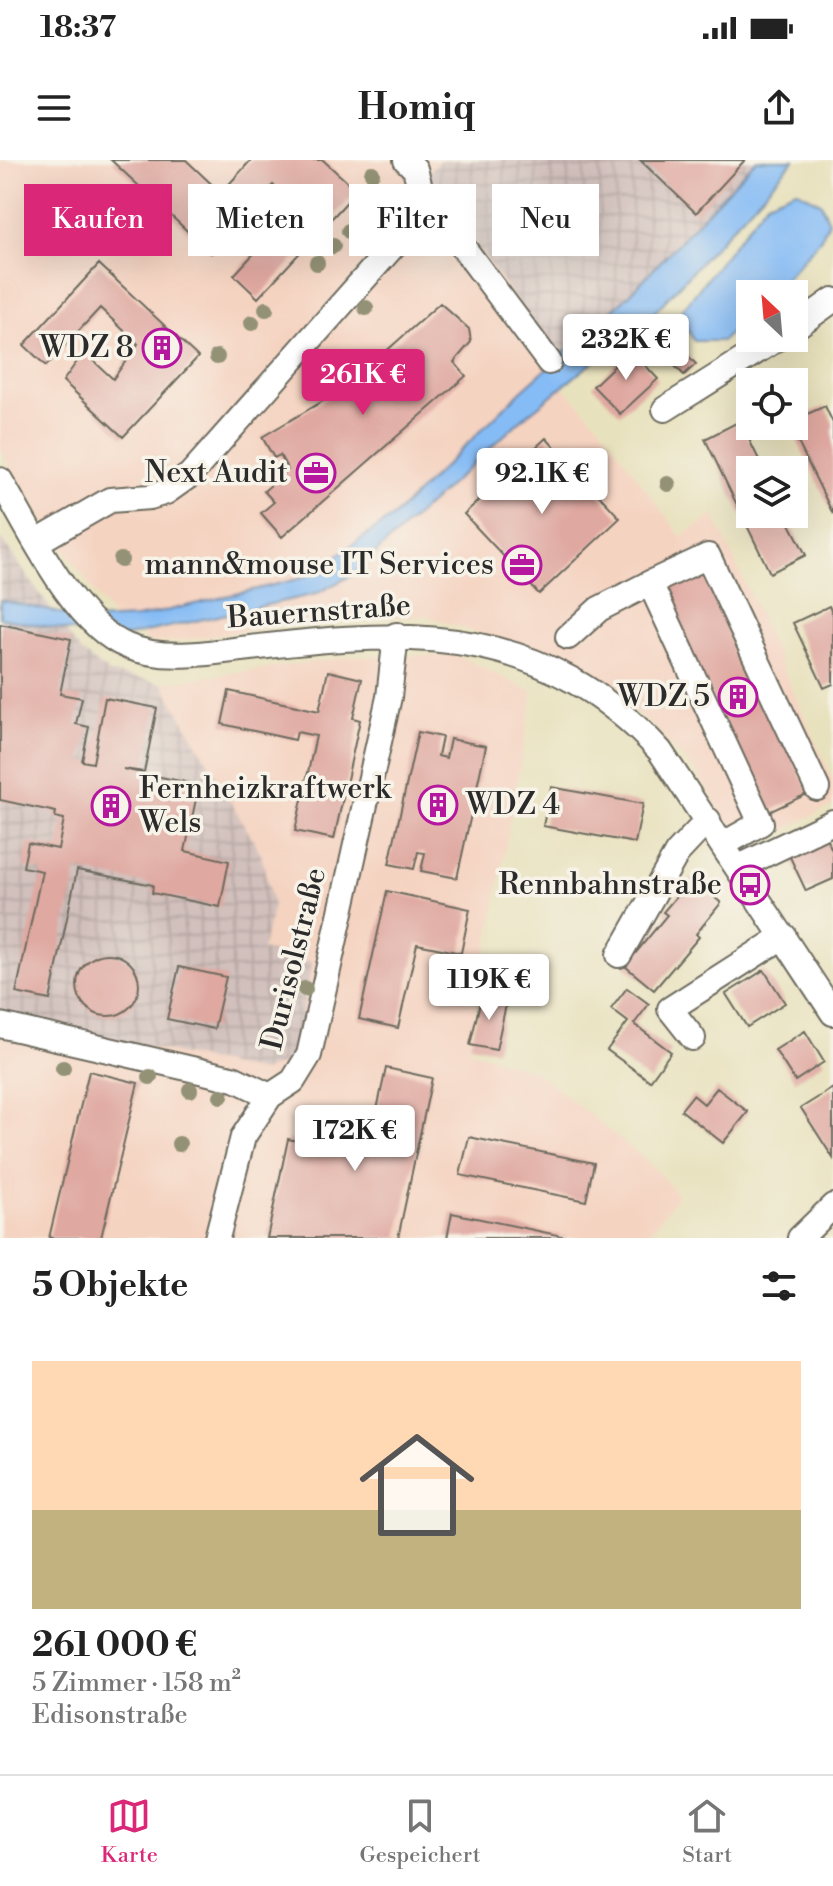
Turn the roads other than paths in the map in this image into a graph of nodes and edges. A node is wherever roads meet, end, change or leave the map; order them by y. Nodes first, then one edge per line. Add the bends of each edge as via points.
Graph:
1 (435, 160) edge
2 (412, 169) edge
3 (384, 256) edge
4 (470, 256) edge
5 (833, 300) edge
6 (808, 318) edge
7 (756, 352) edge
8 (549, 362) dead end
9 (665, 409) dead end
10 (0, 480) edge
11 (37, 542) junction
12 (650, 592) junction
13 (396, 635) junction
14 (536, 663) junction
15 (817, 788) dead end
16 (708, 820) junction
17 (833, 822) edge
18 (724, 844) junction
19 (739, 867) junction
20 (784, 936) junction
21 (619, 955) dead end
22 (833, 1013) edge
23 (0, 1025) edge
24 (693, 1038) dead end
25 (270, 1096) junction
26 (833, 1206) edge
27 (217, 1238) edge
28 (800, 1238) edge

1 - 2 street
3 - 11 street via 190,475 150,497 110,500
4 - 8 street
5 - 6 street
7 - 9 street
10 - 11 street, Bauernstraße
11 - 13 street, Bauernstraße via 98,628 126,646 192,654
12 - 14 street via 568,637
12 - 15 street via 708,556
12 - 18 street via 761,823
13 - 14 street, Bauernstraße via 486,646
13 - 25 street, Durisolstraße via 389,697 309,1055 293,1081
14 - 16 street, Bauernstraße via 575,682 633,722
16 - 18 street, Bauernstraße
16 - 21 street via 677,853
17 - 19 street
18 - 19 street, Bauernstraße
19 - 20 street, Bauernstraße
20 - 22 street, Bauernstraße
20 - 24 street via 670,1009
23 - 25 street, Durisolstraße via 235,1079
25 - 27 street, Durisolstraße via 243,1137
26 - 28 street

